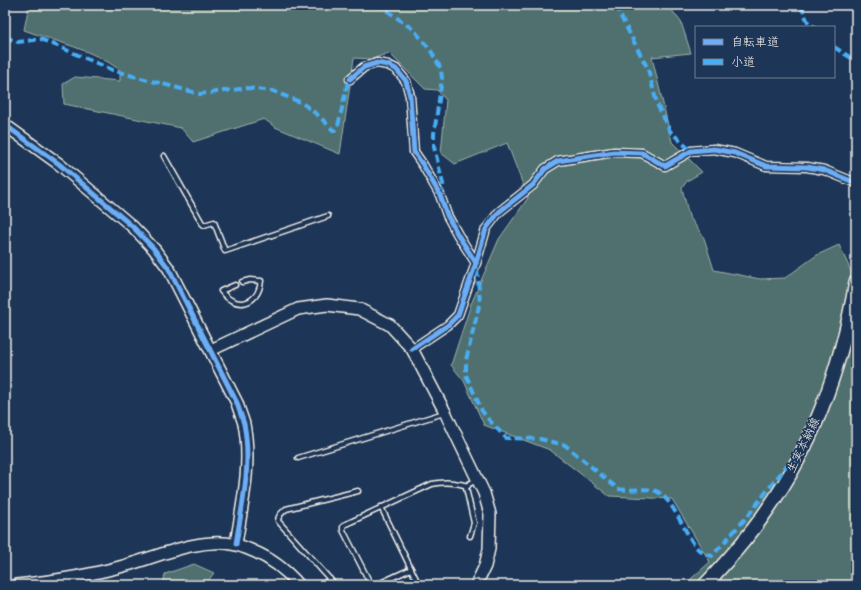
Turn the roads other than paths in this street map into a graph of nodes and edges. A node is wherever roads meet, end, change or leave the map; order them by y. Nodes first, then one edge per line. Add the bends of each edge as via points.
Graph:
1 (350, 79) dead end
2 (5, 125) edge
3 (164, 156) dead end
4 (856, 183) edge
5 (328, 216) dead end
6 (476, 263) junction
7 (242, 282) dead end
8 (856, 282) edge
9 (235, 285) dead end
10 (412, 349) junction
11 (211, 350) junction
12 (445, 412) junction
13 (298, 458) dead end
14 (477, 480) junction
15 (468, 486) junction
16 (358, 491) dead end
17 (381, 507) junction
18 (470, 536) dead end
19 (236, 544) junction
20 (411, 569) junction
21 (330, 580) junction
22 (417, 581) dead end
23 (17, 585) edge
24 (299, 585) edge
25 (322, 585) edge
26 (335, 585) edge
27 (371, 585) edge
28 (376, 585) edge
29 (476, 585) edge
30 (705, 585) edge

1 - 6 street via 364,67 377,63 396,69 406,81 410,96 414,152 440,195 458,235
2 - 11 street via 59,164 133,227 154,249 169,269
3 - 5 lane via 202,223 204,225 214,222 225,251
4 - 6 street via 824,170 766,166 735,153 714,148 691,151 665,166 642,153 627,152 558,161 545,169 533,185 499,212 486,228
6 - 10 street via 458,315 448,325
7 - 9 lane via 261,281 256,296 249,301 238,303 226,298 221,291
8 - 30 main road, 生実本納線 via 837,365 817,419 797,461 764,516
10 - 11 street via 390,325 359,309 327,305 298,309
10 - 12 street
11 - 19 street via 244,423 246,479
12 - 13 lane
12 - 14 street
14 - 15 lane
14 - 29 street via 490,514 490,534 485,566
15 - 17 lane via 443,481
15 - 18 lane via 466,488 474,523
16 - 21 lane via 286,509 278,518
17 - 20 lane
17 - 27 lane via 343,527
19 - 23 street via 195,545 113,568
19 - 24 street via 272,560
20 - 22 lane
20 - 28 lane
21 - 25 lane
21 - 26 lane

